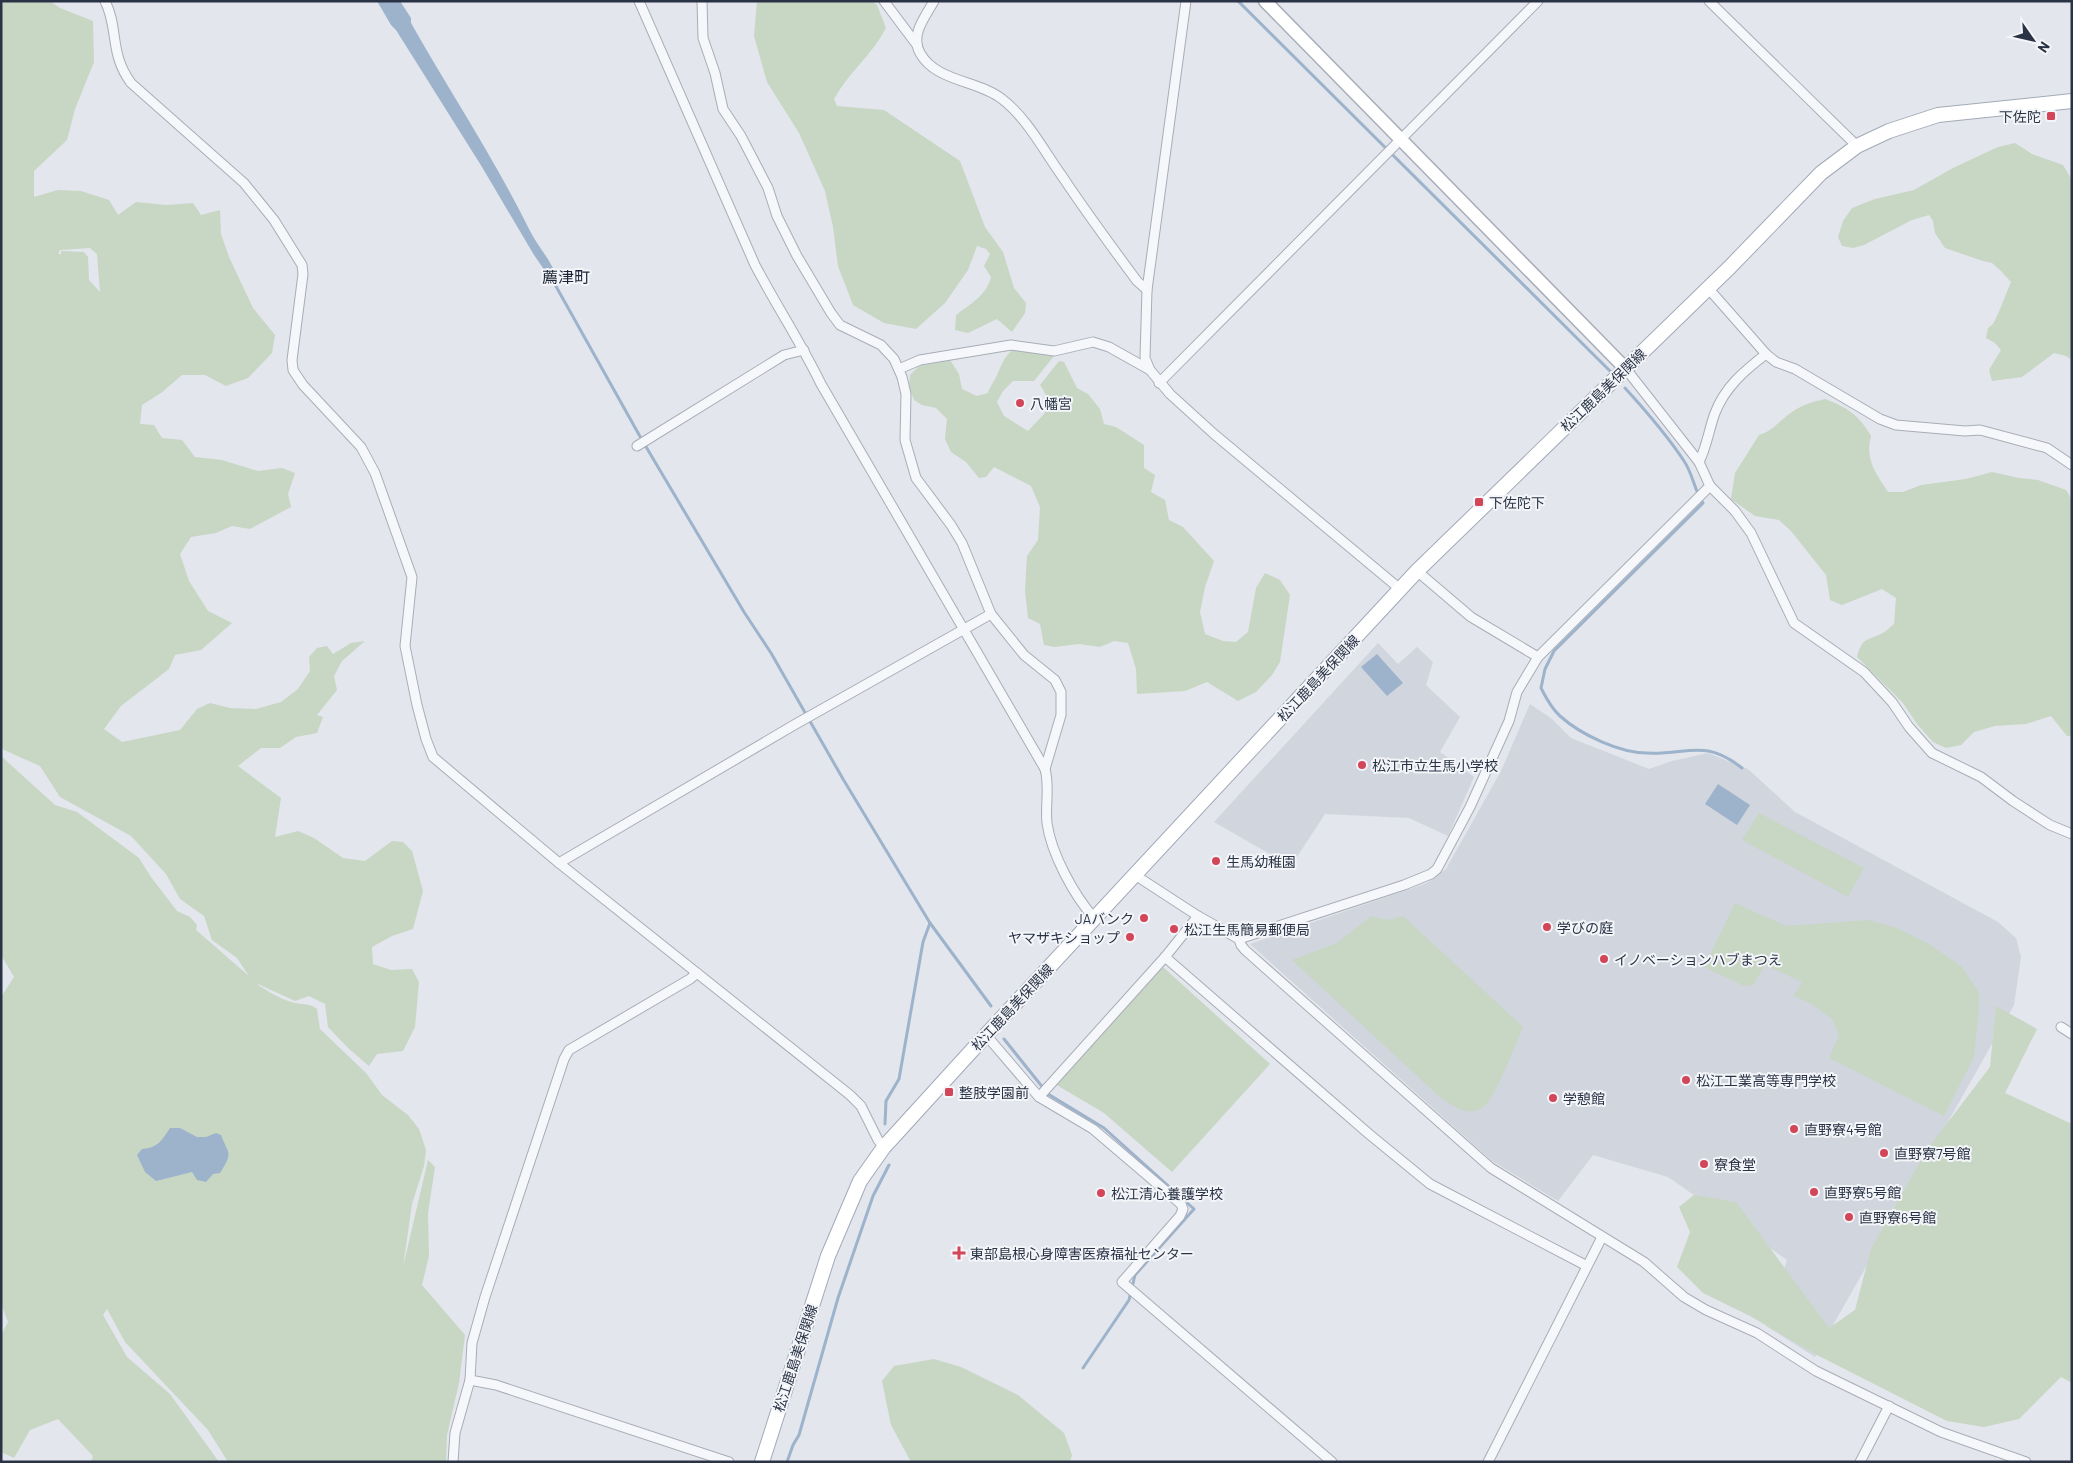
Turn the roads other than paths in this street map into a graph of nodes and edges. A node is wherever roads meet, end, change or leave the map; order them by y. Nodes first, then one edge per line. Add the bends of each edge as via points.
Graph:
1 (105, 1) edge
2 (638, 1) edge
3 (702, 1) edge
4 (884, 1) edge
5 (934, 1) edge
6 (1186, 1) edge
7 (1265, 1) edge
8 (1538, 1) edge
9 (1709, 1) edge
10 (918, 45) junction
11 (2072, 102) edge
12 (1401, 139) junction
13 (1857, 146) junction
14 (1708, 288) junction
15 (1147, 290) junction
16 (804, 350) junction
17 (1766, 354) junction
18 (1626, 369) junction
19 (899, 370) junction
20 (1150, 370) junction
21 (1159, 382) junction
22 (637, 446) dead end
23 (1699, 462) junction
24 (2072, 465) edge
25 (1710, 486) junction
26 (1417, 571) junction
27 (1400, 589) junction
28 (991, 614) junction
29 (964, 628) junction
30 (1538, 657) junction
31 (1045, 769) junction
32 (2072, 834) edge
33 (559, 863) junction
34 (1135, 875) junction
35 (1198, 916) junction
36 (1095, 919) junction
37 (1239, 939) junction
38 (1165, 956) junction
39 (697, 973) junction
40 (2061, 1027) dead end
41 (2072, 1034) edge
42 (986, 1035) junction
43 (1043, 1093) junction
44 (884, 1147) junction
45 (1602, 1237) junction
46 (1587, 1266) junction
47 (470, 1380) junction
48 (1889, 1406) junction
49 (453, 1462) edge
50 (729, 1462) edge
51 (762, 1462) edge
52 (1332, 1462) edge
53 (1488, 1462) edge
54 (1860, 1462) edge
55 (2026, 1462) edge

1 - 33 street via 122,71 131,83 221,161 260,201 302,265 293,370 361,447 375,474 412,577 405,646 417,706 431,752 442,765
2 - 16 street via 755,265
3 - 19 street via 703,38 723,109 768,188 777,216 797,256 840,325 881,345
4 - 10 street
5 - 10 street via 919,26
6 - 15 street
7 - 12 street
8 - 12 street
9 - 13 street
10 - 15 street via 924,59 936,69 984,88 1010,106 1137,281
11 - 13 main road, 松江鹿島美保関線 via 1938,116 1888,131
12 - 18 street
12 - 21 street
13 - 14 main road, 松江鹿島美保関線 via 1821,173
14 - 17 street
14 - 18 main road, 松江鹿島美保関線
15 - 20 street via 1145,350
16 - 22 street via 784,355
16 - 29 street
17 - 23 street via 1736,379 1724,394
17 - 24 street via 1896,425 1980,430 2047,448
18 - 23 street
18 - 26 main road, 松江鹿島美保関線
19 - 20 street via 920,360 1011,345 1054,351 1093,342 1109,347
19 - 28 street via 906,394 905,440 911,466 916,478 962,542
20 - 21 street
21 - 27 street via 1214,434
23 - 25 street
25 - 30 street
25 - 32 street via 1751,533 1794,623 1864,672 1932,753 1981,777 2035,815
26 - 27 main road, 松江鹿島美保関線
26 - 30 street via 1471,617
27 - 34 main road, 松江鹿島美保関線
28 - 29 street
28 - 31 street via 1024,655 1055,680 1061,692 1061,715
29 - 31 street
29 - 33 street
30 - 37 street via 1517,692 1509,721 1470,808 1437,869 1404,885
31 - 36 street via 1050,841 1081,901
33 - 39 street
34 - 35 street
34 - 36 main road, 松江鹿島美保関線
35 - 37 street
35 - 38 street
36 - 42 main road, 松江鹿島美保関線
37 - 45 street via 1245,950 1490,1168
38 - 43 street
38 - 46 street via 1368,1134 1430,1184
39 - 44 street via 850,1095 861,1106
39 - 47 street via 569,1050 485,1297 472,1343
40 - 41 street
42 - 43 street
42 - 44 main road, 松江鹿島美保関線
43 - 52 street via 1094,1129 1181,1204 1180,1216 1122,1282
44 - 51 main road, 松江鹿島美保関線 via 860,1181 828,1256
45 - 46 street
45 - 48 street via 1644,1262 1684,1297 1706,1310 1757,1333 1816,1371
46 - 53 street
47 - 49 street via 455,1433
47 - 50 street via 496,1385
48 - 54 street
48 - 55 street via 1941,1432

